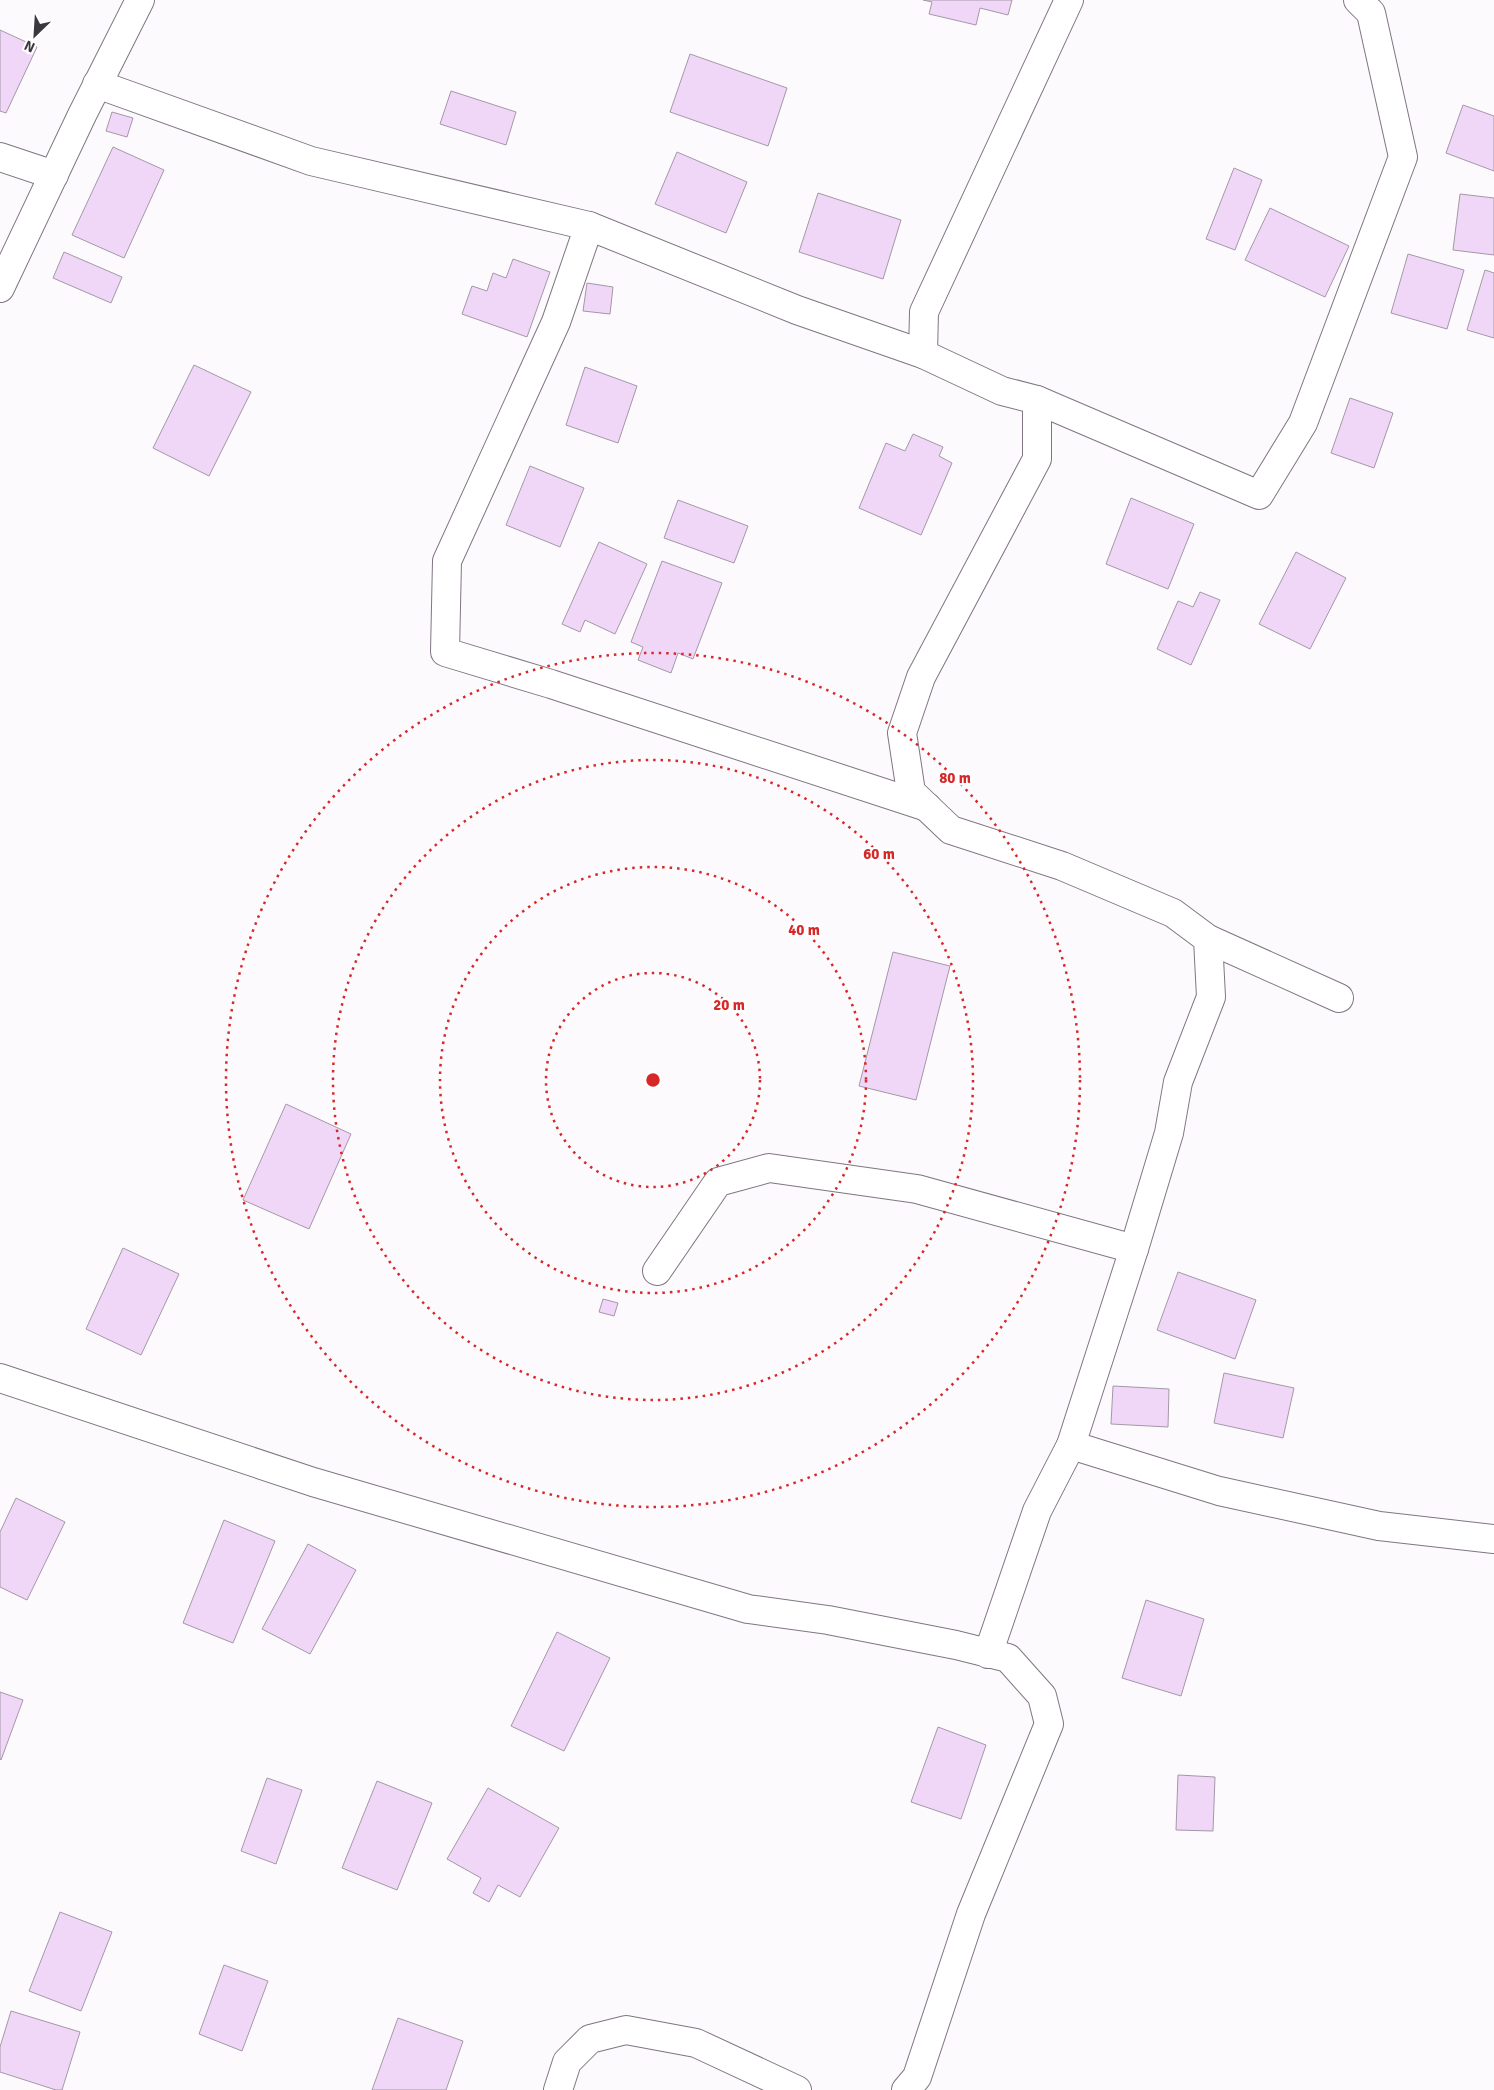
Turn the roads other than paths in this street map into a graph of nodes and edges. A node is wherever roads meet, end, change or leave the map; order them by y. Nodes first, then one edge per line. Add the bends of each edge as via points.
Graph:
1 (140, 0) edge
2 (1069, 0) edge
3 (1358, 0) edge
4 (97, 84) junction
5 (0, 157) edge
6 (54, 175) junction
7 (589, 226) junction
8 (0, 288) edge
9 (923, 354) junction
10 (1038, 400) junction
11 (926, 807) junction
12 (1208, 940) junction
13 (1339, 998) dead end
14 (1134, 1249) junction
15 (657, 1271) dead end
16 (0, 1378) edge
17 (1071, 1445) junction
18 (1494, 1539) edge
19 (988, 1654) junction
20 (558, 2090) edge
21 (797, 2090) edge
22 (906, 2090) edge

1 - 4 street
2 - 9 street via 924,312
3 - 10 street via 1370,13 1403,157 1303,423 1259,495
4 - 6 street
4 - 7 street via 311,161
5 - 6 street
6 - 8 street
7 - 9 street via 797,310
7 - 11 street via 556,322 448,561 445,652
9 - 10 street via 1002,391
10 - 11 street via 1037,459 921,678 902,733 911,792
11 - 12 street via 951,830 1062,866 1173,913
12 - 13 street
12 - 14 street via 1211,997 1178,1082 1168,1133
14 - 15 street via 917,1189 768,1168 718,1182
14 - 17 street
16 - 19 street via 314,1482 748,1609 828,1620
17 - 18 street via 1228,1493 1379,1526
17 - 19 street via 1037,1511
19 - 22 street via 1008,1658 1042,1696 1049,1724 971,1914 917,2077
20 - 21 street via 567,2062 590,2038 626,2030 696,2043

